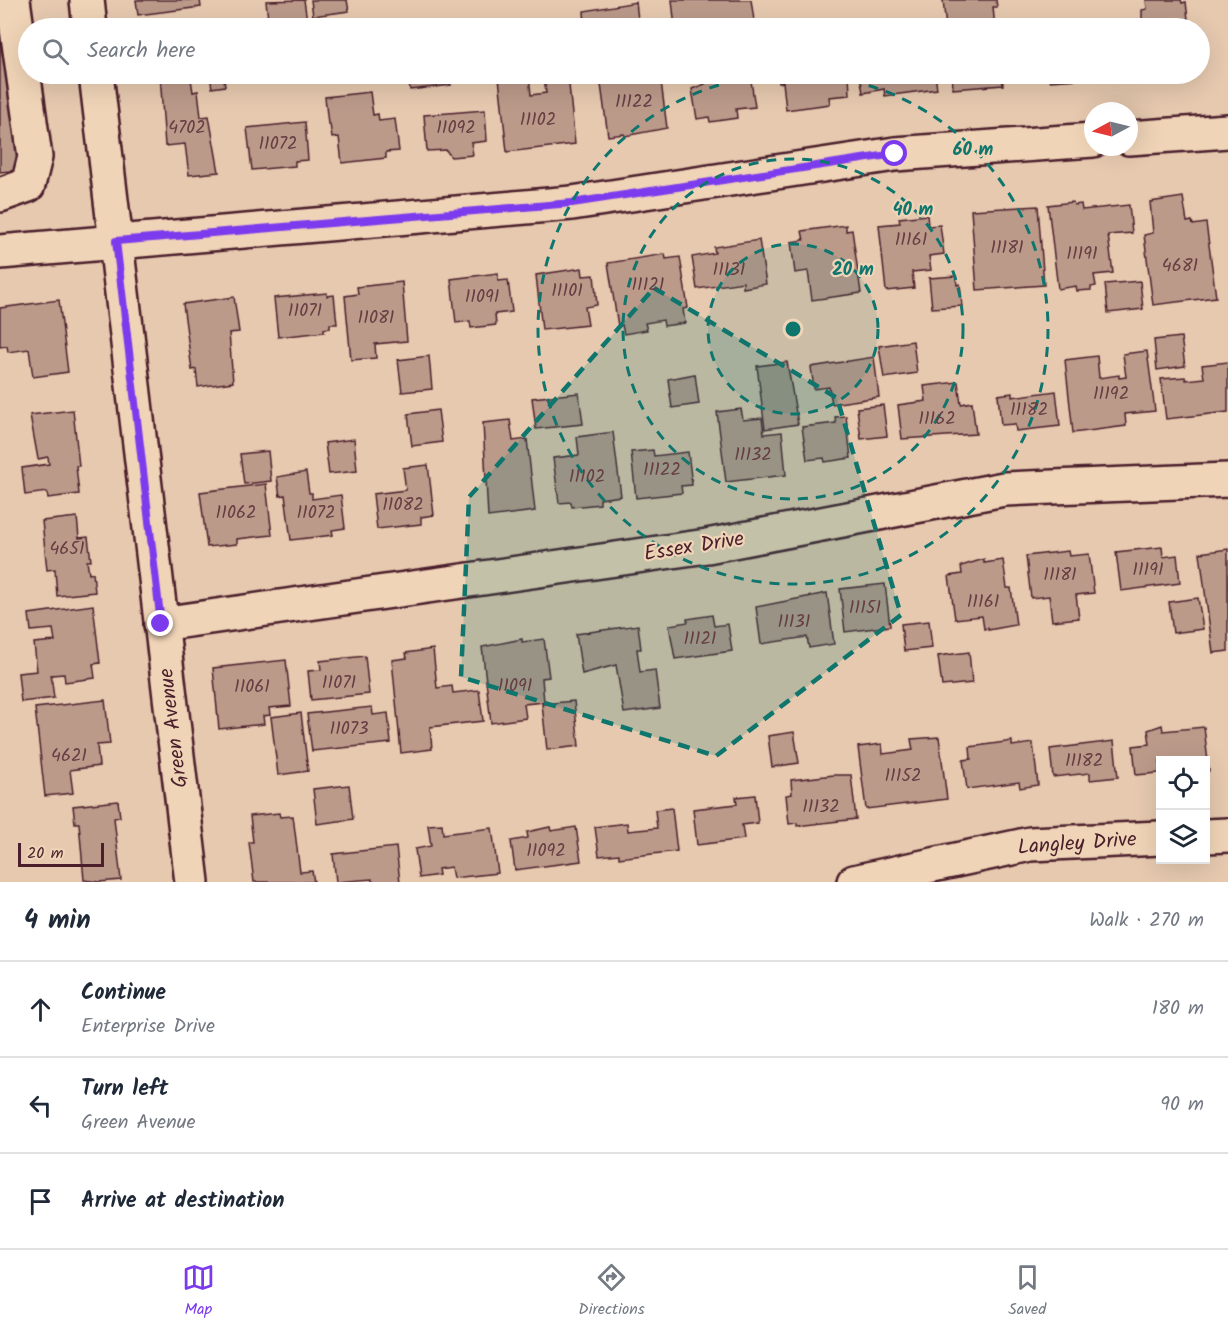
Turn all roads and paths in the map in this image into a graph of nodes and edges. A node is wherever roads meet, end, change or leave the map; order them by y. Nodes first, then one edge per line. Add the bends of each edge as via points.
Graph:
1 (13, 0) edge
2 (87, 0) edge
3 (89, 18) edge
4 (18, 36) edge
5 (25, 84) edge
6 (97, 84) edge
7 (1228, 131) edge
8 (1138, 137) edge
9 (1084, 141) edge
10 (0, 195) edge
11 (116, 241) junction
12 (0, 252) edge
13 (1228, 480) edge
14 (161, 624) junction
15 (1228, 835) edge
16 (1210, 836) edge
17 (1156, 838) edge
18 (192, 882) edge
19 (854, 882) edge

1 - 4 street
2 - 3 street
5 - 10 street via 35,157 28,185
6 - 11 street, Green Avenue
7 - 8 street
9 - 11 street via 895,154 572,203
11 - 12 street
11 - 14 street, Green Avenue
13 - 14 street, Essex Drive via 1004,489 707,546
14 - 18 street, Green Avenue
15 - 16 street
17 - 19 street, Langley Drive via 1030,844

